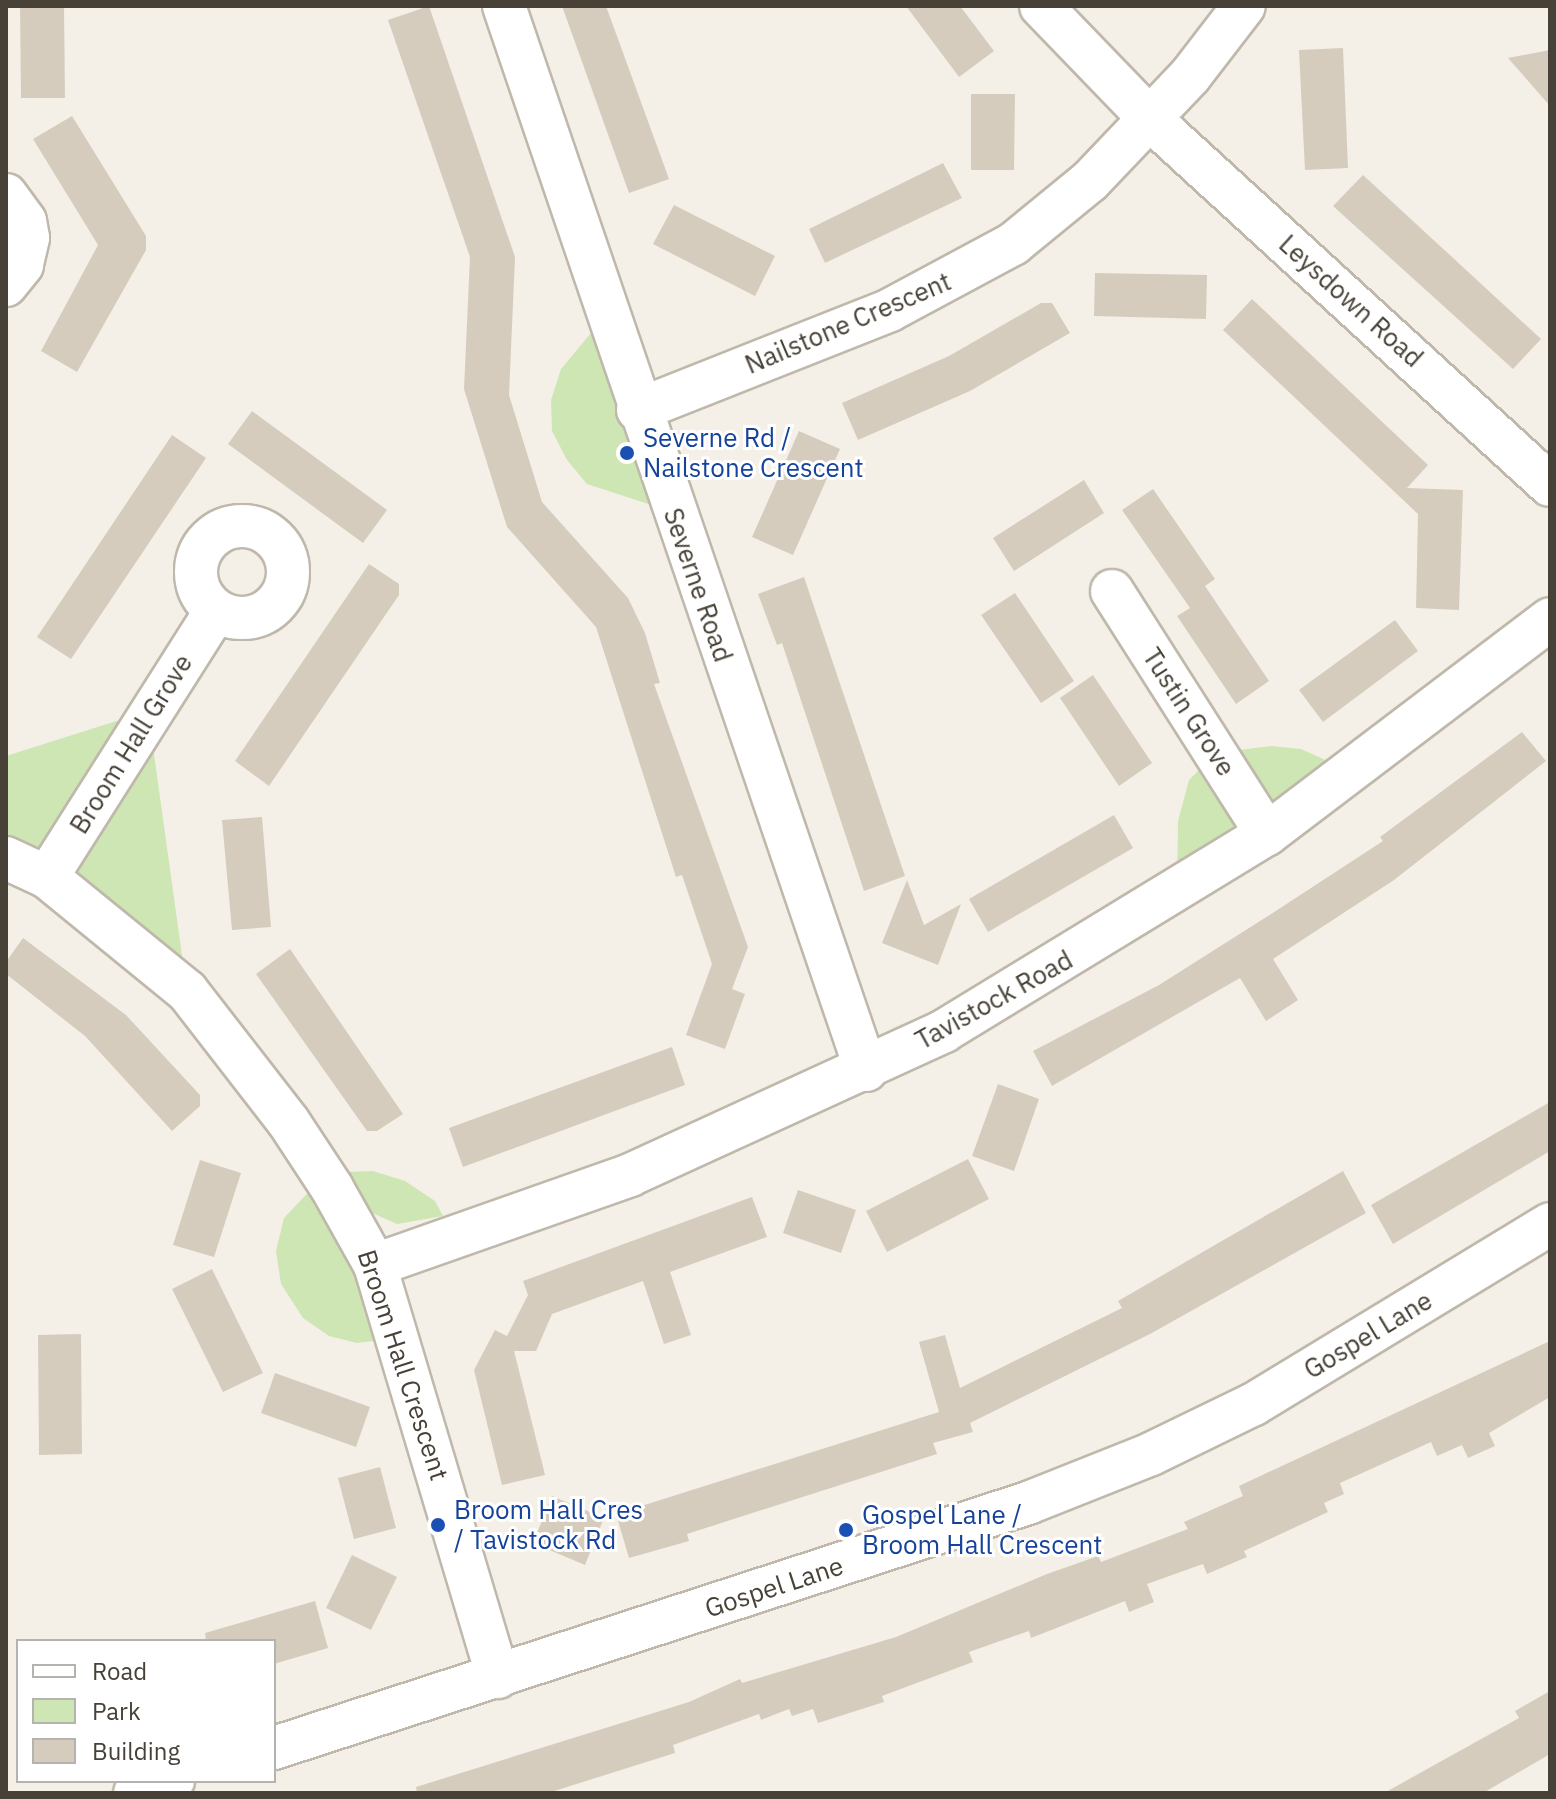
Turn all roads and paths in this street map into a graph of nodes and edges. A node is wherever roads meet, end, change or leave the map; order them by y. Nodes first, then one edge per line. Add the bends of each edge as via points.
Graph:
1 (504, 6) edge
2 (1041, 6) edge
3 (1244, 6) edge
4 (1150, 119) junction
5 (6, 195) edge
6 (6, 285) edge
7 (638, 410) junction
8 (1550, 485) edge
9 (1112, 591) dead end
10 (216, 611) dead end
11 (1550, 619) edge
12 (1267, 834) junction
13 (6, 858) edge
14 (47, 877) junction
15 (866, 1070) junction
16 (1550, 1224) edge
17 (375, 1265) junction
18 (498, 1677) junction
19 (276, 1747) edge
20 (167, 1783) edge
21 (135, 1793) edge

1 - 7 street, Severne Road
2 - 4 street, Leysdown Road
3 - 4 street, Nailstone Crescent
4 - 7 street, Nailstone Crescent via 1059,208 969,270 890,310
4 - 8 street, Leysdown Road
5 - 6 street via 25,221 28,238 22,265
7 - 15 street, Severne Road
9 - 12 street, Tustin Grove
10 - 14 street, Broom Hall Grove
11 - 12 street, Tavistock Road
12 - 15 street, Tavistock Road via 1063,962
13 - 14 street, Broom Hall Crescent
14 - 17 street, Broom Hall Crescent via 187,991 288,1121
15 - 17 street, Tavistock Road via 630,1175
16 - 18 street, Gospel Lane via 1254,1404 1151,1454 1028,1503
17 - 18 street, Broom Hall Crescent
18 - 19 street, Gospel Lane
20 - 21 street

